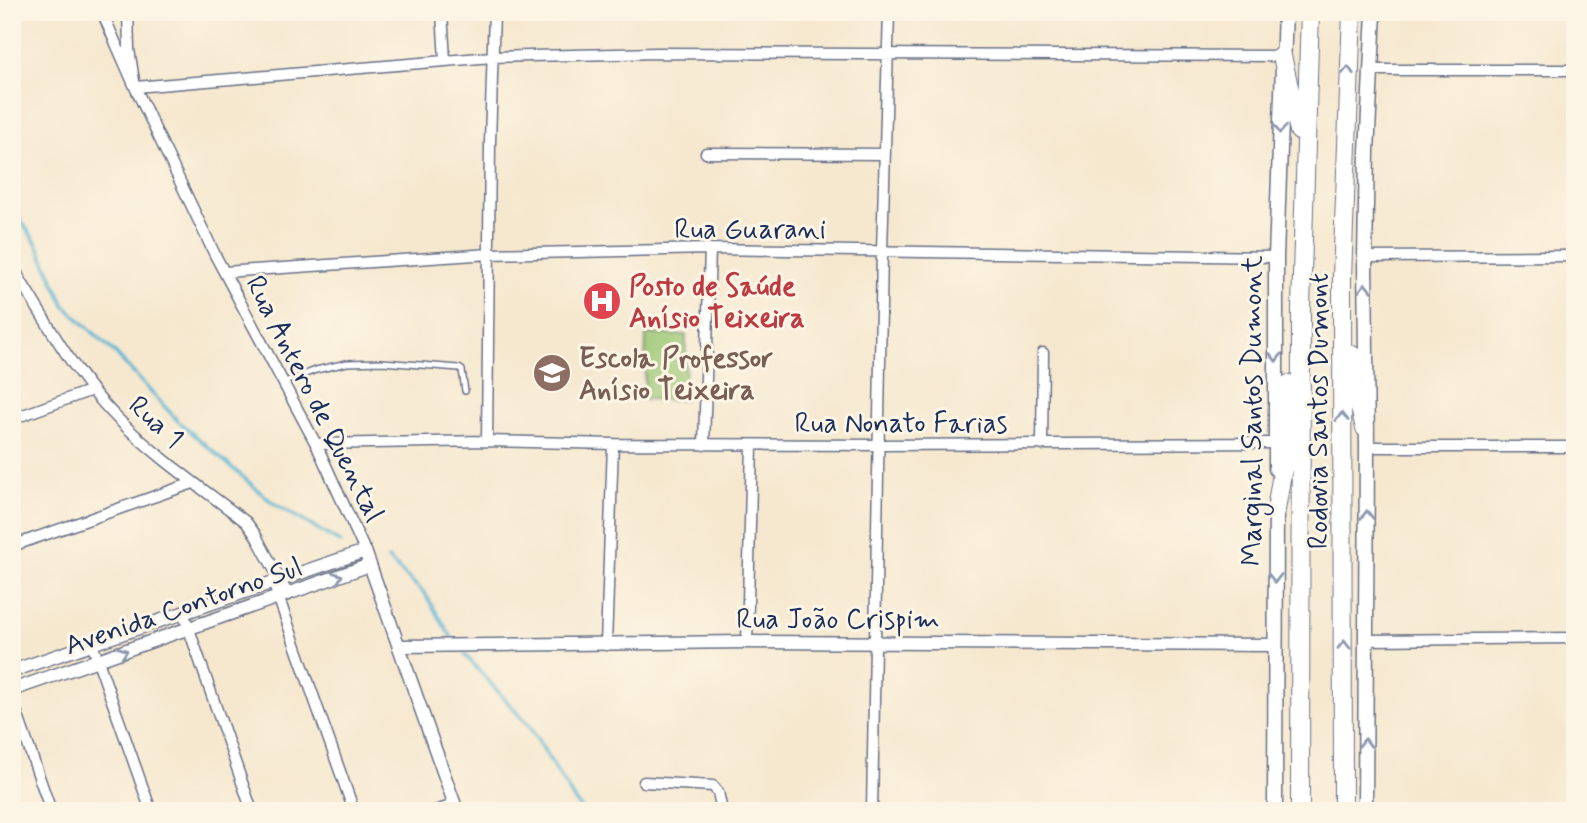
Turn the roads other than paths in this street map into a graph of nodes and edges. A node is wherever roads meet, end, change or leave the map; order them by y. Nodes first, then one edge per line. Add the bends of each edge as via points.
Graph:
1 (103, 12) edge
2 (128, 12) edge
3 (442, 12) edge
4 (495, 12) edge
5 (889, 12) edge
6 (1284, 12) edge
7 (1310, 12) edge
8 (1352, 12) edge
9 (1374, 12) edge
10 (887, 55) junction
11 (1282, 56) junction
12 (492, 57) junction
13 (445, 60) junction
14 (1371, 70) junction
15 (1575, 70) edge
16 (135, 86) junction
17 (1304, 152) junction
18 (706, 153) dead end
19 (885, 154) junction
20 (710, 249) junction
21 (882, 251) junction
22 (490, 254) junction
23 (1575, 256) edge
24 (1276, 257) junction
25 (1365, 257) junction
26 (12, 264) edge
27 (225, 272) junction
28 (1342, 278) junction
29 (1301, 308) junction
30 (1043, 353) dead end
31 (282, 383) junction
32 (92, 390) junction
33 (465, 391) dead end
34 (12, 419) edge
35 (1365, 428) junction
36 (486, 441) junction
37 (1277, 443) junction
38 (316, 444) junction
39 (613, 444) junction
40 (704, 445) junction
41 (752, 445) junction
42 (879, 445) junction
43 (1042, 445) junction
44 (1575, 446) edge
45 (1367, 447) junction
46 (193, 482) junction
47 (1276, 510) junction
48 (12, 546) edge
49 (365, 551) junction
50 (370, 565) junction
51 (277, 581) junction
52 (284, 597) junction
53 (183, 612) junction
54 (190, 629) junction
55 (1575, 638) edge
56 (1366, 640) junction
57 (747, 642) junction
58 (875, 642) junction
59 (92, 643) junction
60 (606, 645) junction
61 (1275, 645) junction
62 (400, 646) junction
63 (98, 660) junction
64 (12, 671) edge
65 (12, 690) edge
66 (12, 699) edge
67 (644, 782) dead end
68 (456, 808) edge
69 (51, 811) edge
70 (151, 811) edge
71 (252, 811) edge
72 (354, 811) edge
73 (435, 811) edge
74 (722, 811) edge
75 (872, 811) edge
76 (1275, 811) edge
77 (1300, 811) edge
78 (1343, 811) edge
79 (1364, 811) edge

1 - 16 street
2 - 16 street, Rua Antero de Quental
3 - 13 street
4 - 12 street
5 - 10 street
6 - 11 main road, Marginal Santos Dumont
7 - 17 highway, Rodovia Santos Dumont
28 -> 8 highway, Rodovia Santos Dumont
9 - 14 main road
10 - 11 street
10 - 12 street
10 - 19 street
11 - 17 highway
11 -> 24 main road, Marginal Santos Dumont
12 - 13 street
12 - 22 street
13 - 16 street
14 - 15 street
14 - 25 main road
16 - 27 street, Rua Antero de Quental
17 - 29 highway, Rodovia Santos Dumont
18 - 19 street
19 - 21 street
20 - 21 street, Rua Guarani
20 - 22 street, Rua Guarani
20 - 40 street
21 - 24 street, Rua Guarani
21 - 42 street
22 - 27 street, Rua Guarani
22 - 36 street
23 - 25 street
24 -> 37 main road, Marginal Santos Dumont
35 -> 25 main road
26 - 32 street, Rua 1
27 - 31 street, Rua Antero de Quental
28 - 35 highway via 1353,373
78 -> 28 highway, Rodovia Santos Dumont
29 - 47 highway
29 - 77 highway, Rodovia Santos Dumont
30 - 43 street
31 - 33 lane via 332,366 382,362 459,368
31 - 38 street, Rua Antero de Quental
32 - 34 street
32 - 46 street, Rua 1 via 117,418
35 - 45 main road
36 - 38 street, Rua Nonato Farias
36 - 39 street, Rua Nonato Farias
37 - 43 street, Rua Nonato Farias
37 - 47 main road, Marginal Santos Dumont
38 - 49 street, Rua Antero de Quental
39 - 40 street, Rua Nonato Farias
39 - 60 street
40 - 41 street, Rua Nonato Farias
41 - 42 street, Rua Nonato Farias
41 - 57 street
42 - 43 street, Rua Nonato Farias
42 - 58 street
44 - 45 street
56 -> 45 main road
46 - 48 street
46 - 51 street, Rua 1 via 246,522
47 -> 61 main road, Marginal Santos Dumont
49 - 50 street, Rua Antero de Quental
49 - 51 street, Avenida Contorno Sul
52 -> 50 street, Avenida Contorno Sul
50 - 62 street, Rua Antero de Quental
51 - 52 street, Rua 1
51 - 53 street, Avenida Contorno Sul
52 - 54 street, Avenida Contorno Sul
52 - 72 street, Rua 1
53 - 54 street
53 - 59 street, Avenida Contorno Sul
63 -> 54 street, Avenida Contorno Sul
54 - 71 street
55 - 56 street
79 -> 56 main road
57 - 58 street, Rua João Crispim
57 - 60 street, Rua João Crispim
58 - 61 street, Rua João Crispim
58 - 75 street
59 - 63 street
59 - 64 street, Avenida Contorno Sul
60 - 62 street, Rua João Crispim
61 - 76 main road, Marginal Santos Dumont
62 - 68 street, Rua Antero de Quental
63 - 65 street, Avenida Contorno Sul
63 - 70 street
66 - 69 street
67 - 74 street via 713,786
68 - 73 street

